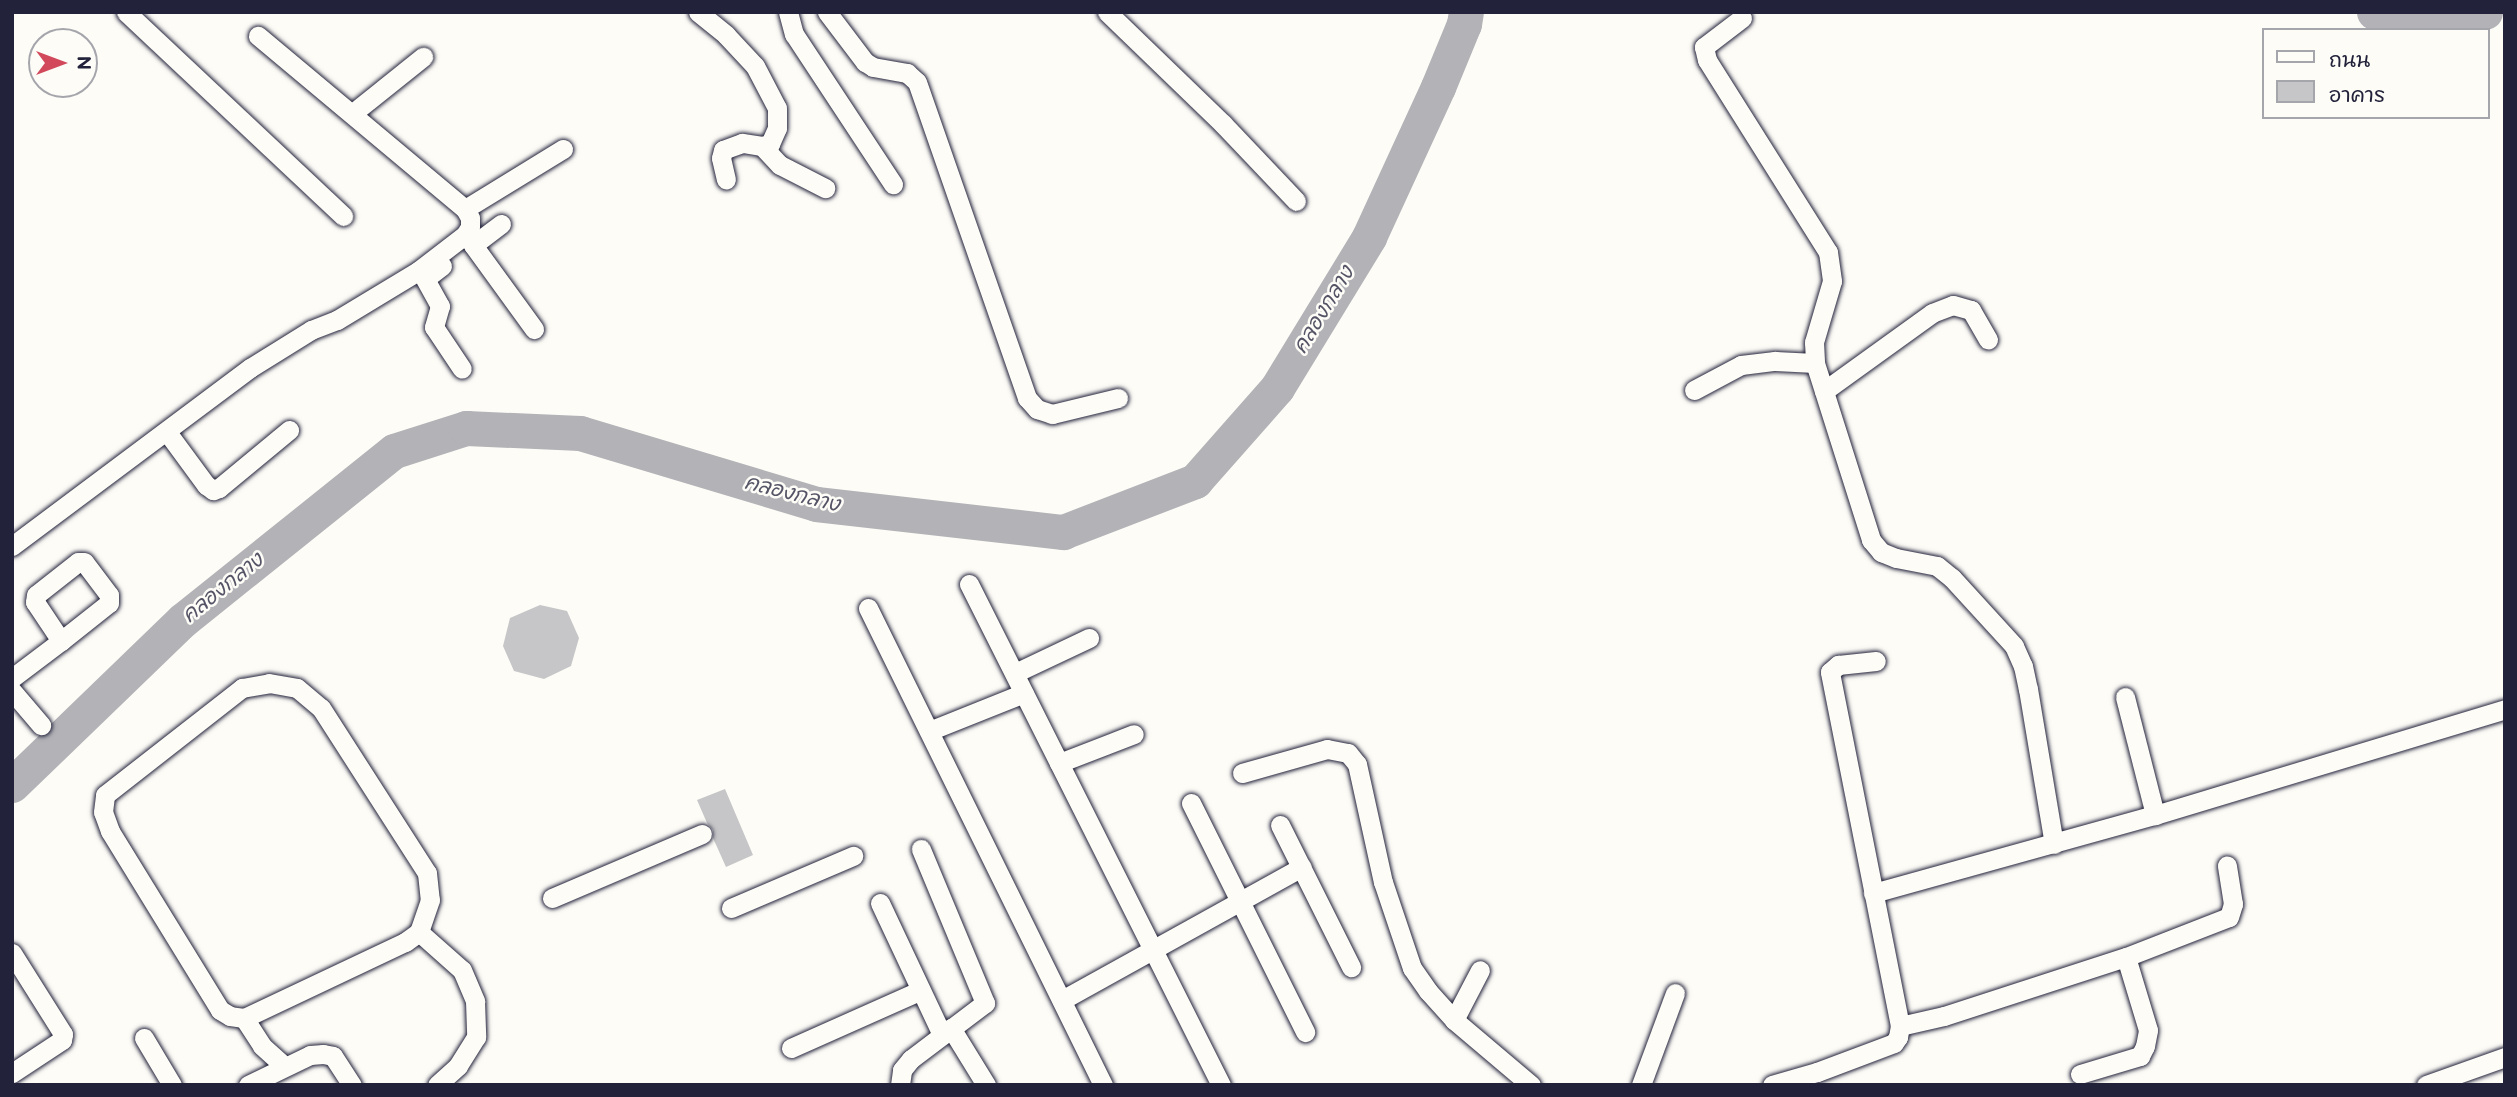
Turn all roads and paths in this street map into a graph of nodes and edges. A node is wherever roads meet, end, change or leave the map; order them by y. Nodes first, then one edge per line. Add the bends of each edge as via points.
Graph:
1 (126, 12) edge
2 (698, 12) edge
3 (788, 12) edge
4 (828, 12) edge
5 (1107, 12) edge
6 (1742, 18) dead end
7 (258, 36) dead end
8 (423, 57) dead end
9 (353, 113) junction
10 (762, 146) junction
11 (564, 149) dead end
12 (726, 179) dead end
13 (893, 184) dead end
14 (825, 188) dead end
15 (1296, 201) dead end
16 (465, 209) junction
17 (343, 216) dead end
18 (501, 224) dead end
19 (469, 240) junction
20 (534, 329) dead end
21 (1988, 340) dead end
22 (1815, 363) junction
23 (462, 369) dead end
24 (1694, 390) dead end
25 (1824, 391) junction
26 (1118, 398) dead end
27 (289, 429) dead end
28 (167, 432) junction
29 (12, 546) edge
30 (969, 584) dead end
31 (867, 608) dead end
32 (1089, 638) dead end
33 (61, 641) dead end
34 (1876, 661) dead end
35 (1014, 673) junction
36 (12, 678) edge
37 (12, 691) edge
38 (1024, 693) junction
39 (2125, 697) dead end
40 (2505, 709) edge
41 (41, 725) dead end
42 (929, 732) junction
43 (1134, 734) dead end
44 (1059, 763) junction
45 (1242, 773) dead end
46 (1192, 803) dead end
47 (2155, 815) junction
48 (1280, 825) dead end
49 (702, 834) dead end
50 (2054, 844) junction
51 (921, 849) dead end
52 (853, 856) dead end
53 (2227, 865) dead end
54 (1302, 867) junction
55 (1872, 893) junction
56 (552, 898) dead end
57 (1240, 901) junction
58 (880, 903) dead end
59 (731, 908) dead end
60 (419, 932) junction
61 (1153, 948) junction
62 (12, 953) edge
63 (2126, 957) junction
64 (1351, 967) dead end
65 (1480, 970) dead end
66 (921, 990) junction
67 (1675, 993) dead end
68 (1062, 1000) junction
69 (244, 1018) junction
70 (1454, 1020) junction
71 (1900, 1026) junction
72 (947, 1031) junction
73 (1305, 1032) dead end
74 (144, 1038) dead end
75 (791, 1048) dead end
76 (2505, 1057) edge
77 (15, 1066) edge
78 (284, 1066) junction
79 (2080, 1074) dead end
80 (172, 1085) edge
81 (248, 1085) edge
82 (352, 1085) edge
83 (437, 1085) edge
84 (900, 1085) edge
85 (986, 1085) edge
86 (1103, 1085) edge
87 (1221, 1085) edge
88 (1531, 1085) edge
89 (1641, 1085) edge
90 (1772, 1085) edge
91 (2426, 1085) edge

1 - 17 street
2 - 10 street via 755,66 768,88 777,108 777,128 770,144
3 - 13 street via 794,34
4 - 26 street via 865,62 907,73 917,82 1027,398 1037,410 1052,414
5 - 15 street
6 - 22 street via 1704,47 1707,60 1828,251 1832,281 1814,342
7 - 9 street
8 - 9 street
9 - 16 street
10 - 12 street via 742,143 723,150
10 - 14 street via 780,165
11 - 16 street
16 - 19 street via 470,218
18 - 19 street
19 - 20 street
19 - 23 street via 425,279 440,306 435,333
19 - 28 street via 360,307 285,345
21 - 25 street via 1971,310 1953,305 1933,313
22 - 24 street via 1741,365
22 - 25 street
25 - 50 street via 1871,540 1881,552 1937,566 2014,646 2026,678
27 - 28 street via 213,490
28 - 29 street
30 - 35 street
31 - 42 street
32 - 35 street
33 - 36 street
34 - 55 street via 1838,666 1830,672
35 - 38 street
37 - 41 street
38 - 42 street
38 - 44 street
39 - 47 street
40 - 47 street
42 - 68 street
43 - 44 street
44 - 61 street
45 - 70 street via 1326,749 1348,753 1357,764 1383,882 1412,968
46 - 57 street
47 - 50 street
48 - 54 street
49 - 56 street
50 - 55 street
51 - 72 street via 985,1003
52 - 59 street
53 - 63 street via 2234,904 2229,918
54 - 57 street
54 - 64 street
55 - 71 street
57 - 61 street
57 - 73 street
58 - 66 street
60 - 69 street
60 - 69 street via 430,900 427,873 321,708 297,688 270,683 242,688 105,795 103,812 110,831 220,1010
60 - 83 street via 463,970 475,1001 476,1037 458,1066
61 - 68 street
61 - 87 street
62 - 77 street via 63,1034 62,1040
63 - 71 street
63 - 79 street via 2148,1030 2146,1046 2140,1056
65 - 70 street
66 - 72 street
66 - 75 street
67 - 89 street
68 - 86 street
69 - 78 street via 262,1046
70 - 88 street
71 - 90 street via 1894,1043
72 - 84 street via 902,1069
72 - 85 street
74 - 80 street
76 - 91 street
78 - 81 street
78 - 82 street via 310,1055 332,1056

